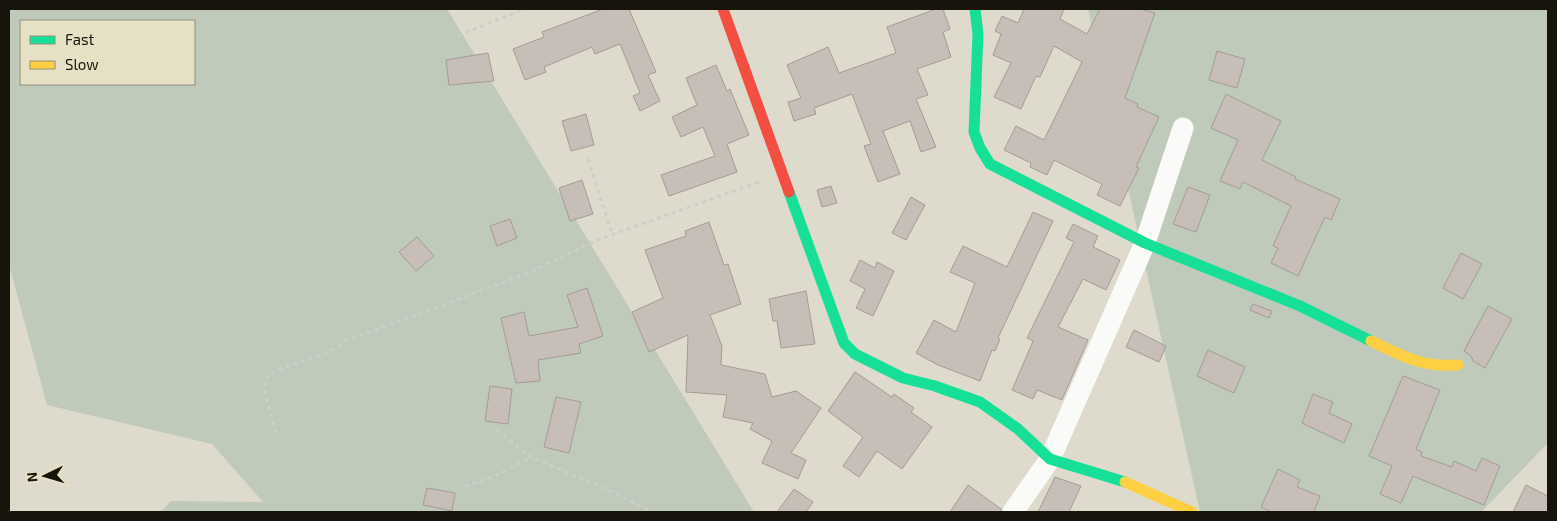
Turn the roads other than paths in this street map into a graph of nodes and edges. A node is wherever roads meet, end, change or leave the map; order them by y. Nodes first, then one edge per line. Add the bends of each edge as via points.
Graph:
1 (723, 9) edge
2 (975, 9) edge
3 (1183, 128) dead end
4 (1145, 243) junction
5 (1458, 365) dead end
6 (1050, 459) junction
7 (1013, 512) edge
8 (1192, 512) edge

1 - 6 street via 844,343 855,354 903,378 980,402 1018,429
2 - 4 street via 978,34 974,132 990,164
3 - 4 street
4 - 5 street via 1300,306 1408,359 1434,366
4 - 6 street
6 - 7 street
6 - 8 street via 1134,485

